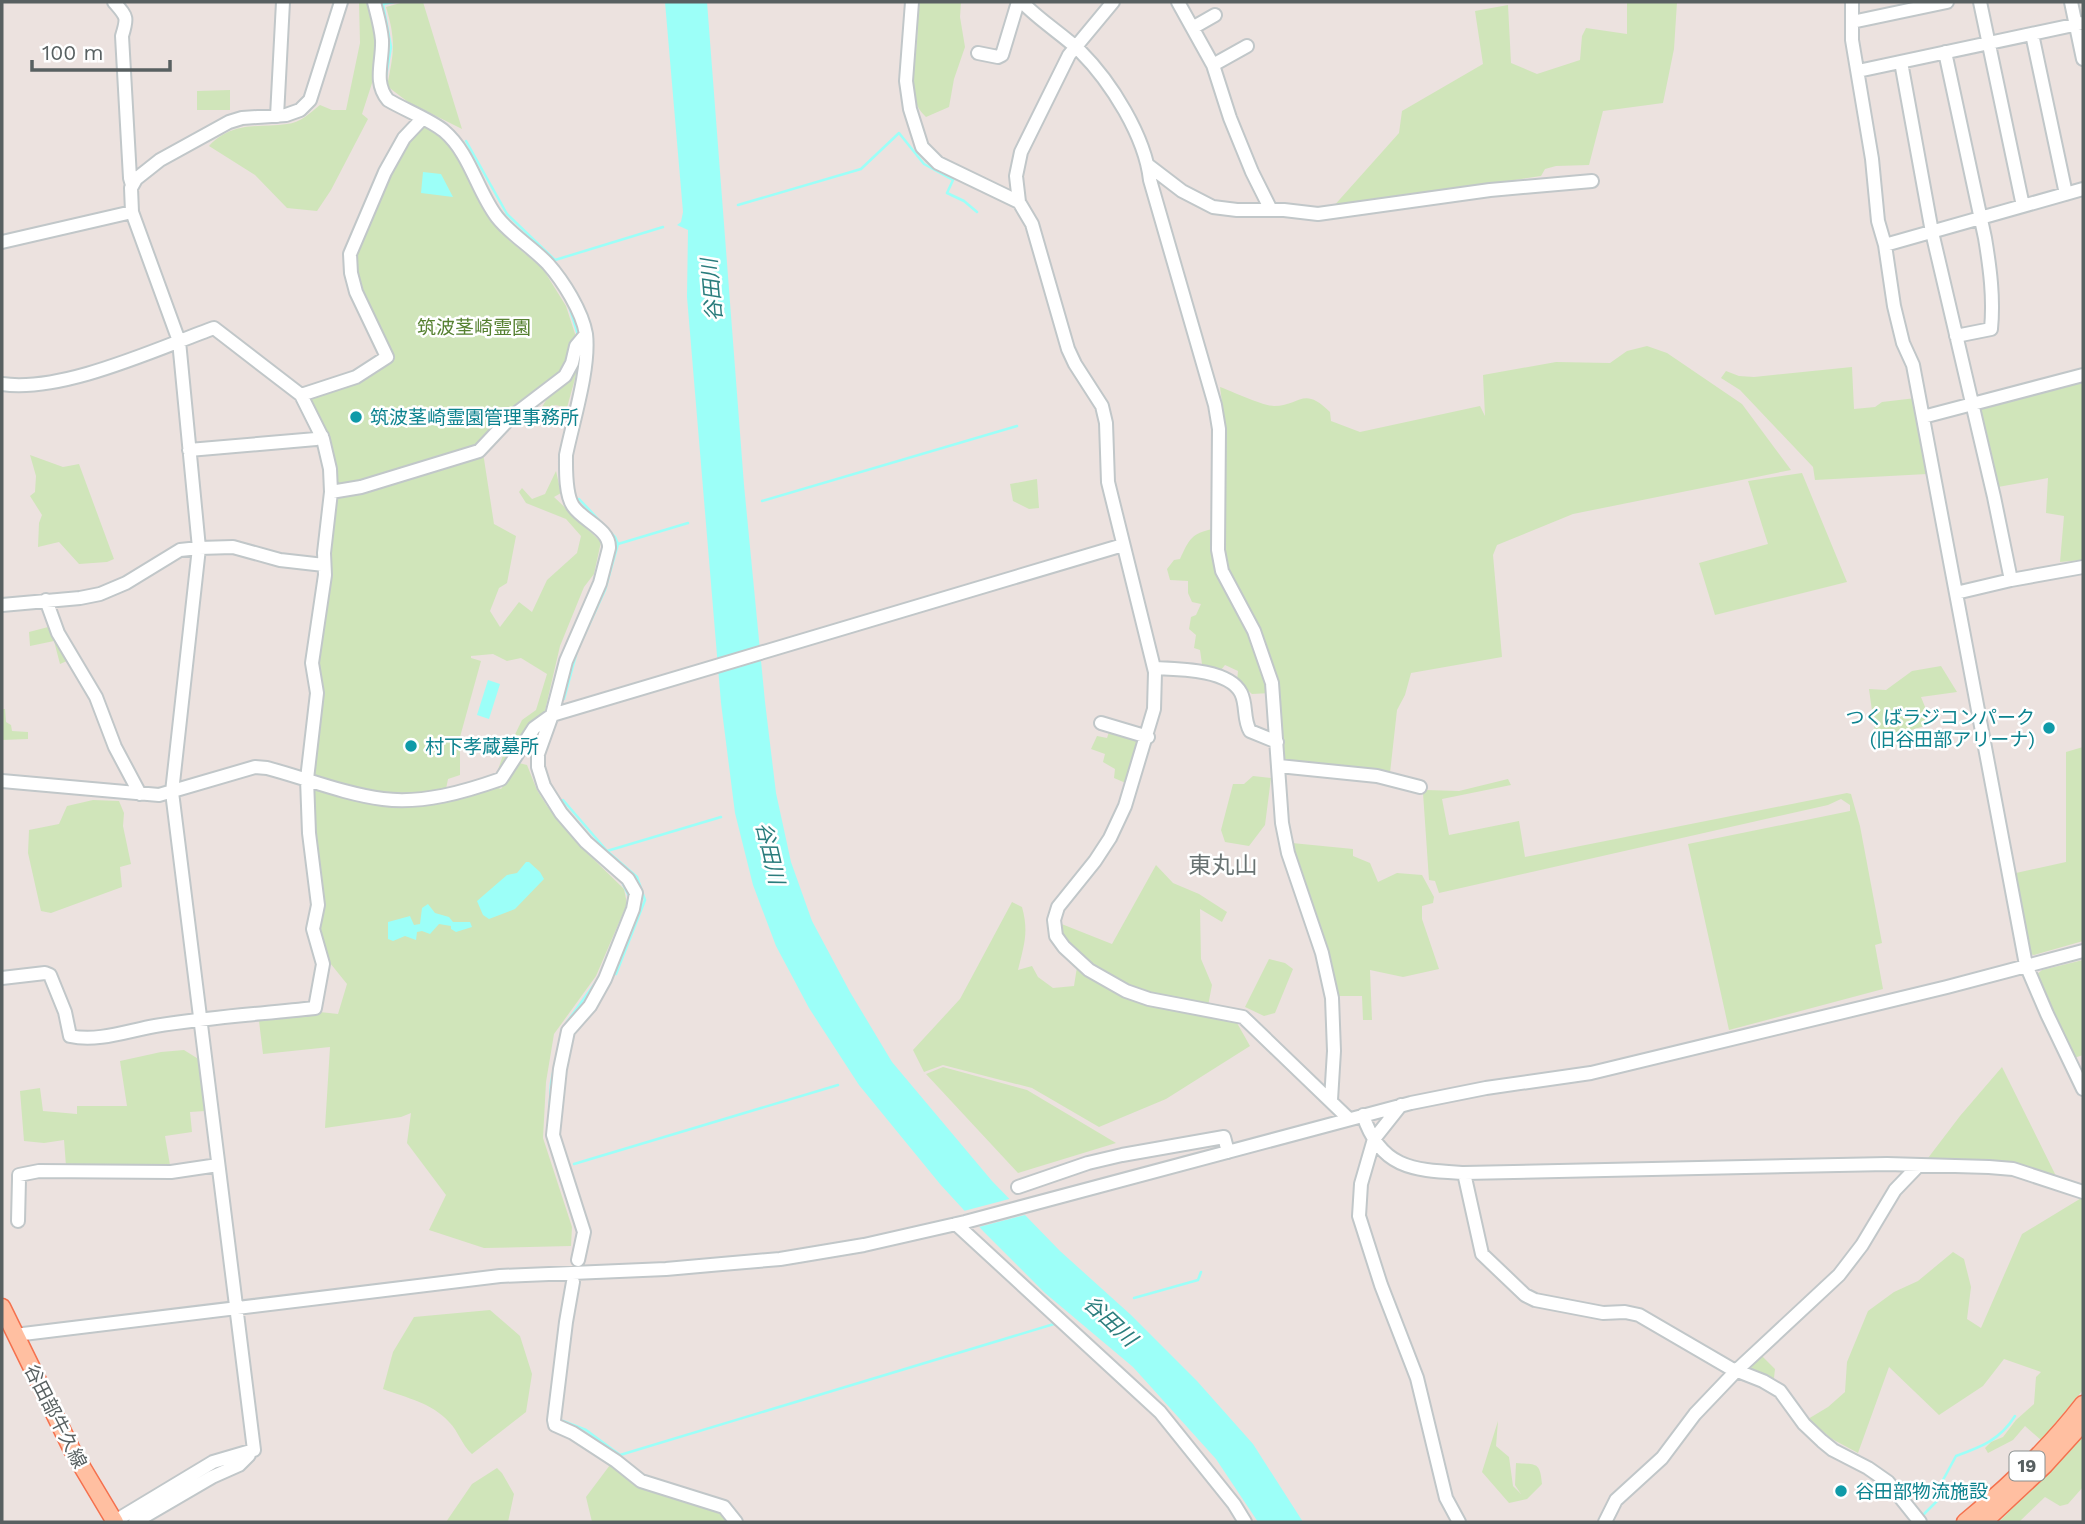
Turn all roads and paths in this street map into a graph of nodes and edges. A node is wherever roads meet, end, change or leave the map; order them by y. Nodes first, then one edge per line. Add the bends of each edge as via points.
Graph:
1 (114, 2) edge
2 (283, 2) edge
3 (341, 2) edge
4 (374, 2) edge
5 (912, 2) edge
6 (1020, 2) edge
7 (1113, 2) edge
8 (1178, 2) edge
9 (1852, 2) edge
10 (1947, 2) edge
11 (1980, 2) edge
12 (2071, 2) edge
13 (1215, 15) dead end
14 (1852, 22) junction
15 (2080, 24) edge
16 (1194, 27) junction
17 (2032, 34) junction
18 (1989, 43) junction
19 (1247, 46) dead end
20 (1075, 47) junction
21 (1945, 52) junction
22 (978, 53) dead end
23 (2083, 59) edge
24 (1901, 62) junction
25 (1213, 65) junction
26 (1858, 71) junction
27 (277, 116) junction
28 (422, 119) junction
29 (1148, 166) junction
30 (1592, 181) dead end
31 (132, 185) junction
32 (2083, 189) edge
33 (2066, 194) junction
34 (1019, 202) junction
35 (2024, 205) junction
36 (1271, 210) junction
37 (132, 212) junction
38 (1980, 218) junction
39 (1932, 232) junction
40 (2, 242) edge
41 (1885, 245) junction
42 (586, 334) junction
43 (1956, 336) junction
44 (179, 341) junction
45 (2083, 375) edge
46 (2, 384) edge
47 (302, 395) junction
48 (1973, 404) junction
49 (1923, 417) junction
50 (322, 436) junction
51 (189, 450) junction
52 (331, 492) junction
53 (1124, 545) junction
54 (199, 548) junction
55 (324, 565) junction
56 (2083, 567) edge
57 (2011, 580) junction
58 (1956, 593) junction
59 (46, 600) junction
60 (2, 605) edge
61 (1154, 668) junction
62 (552, 715) junction
63 (1101, 723) dead end
64 (1148, 737) junction
65 (1277, 742) junction
66 (1279, 766) junction
67 (307, 779) junction
68 (2, 781) edge
69 (1420, 787) dead end
70 (172, 792) junction
71 (140, 794) junction
72 (2083, 951) edge
73 (2026, 965) junction
74 (2, 978) edge
75 (200, 1020) junction
76 (2083, 1089) edge
77 (1331, 1100) junction
78 (1401, 1105) junction
79 (1363, 1115) junction
80 (1349, 1119) junction
81 (1374, 1139) junction
82 (1228, 1152) junction
83 (218, 1165) junction
84 (1919, 1165) junction
85 (1464, 1173) junction
86 (1018, 1187) dead end
87 (2083, 1192) edge
88 (18, 1222) dead end
89 (960, 1223) junction
90 (578, 1260) dead end
91 (573, 1282) dead end
92 (2, 1307) edge
93 (236, 1308) junction
94 (16, 1335) junction
95 (1737, 1370) junction
96 (2083, 1404) edge
97 (2083, 1423) edge
98 (254, 1450) junction
99 (115, 1522) edge
100 (135, 1522) edge
101 (736, 1522) edge
102 (1245, 1522) edge
103 (1460, 1522) edge
104 (1605, 1522) edge
105 (1920, 1522) edge
106 (1965, 1522) edge
107 (1984, 1522) edge

1 - 31 street via 127,20 122,36
2 - 27 street
3 - 27 street via 310,100 293,113
4 - 28 street via 381,32 382,93
5 - 34 street via 906,81 922,147 938,163
6 - 20 street
6 - 22 street via 1002,55
7 - 20 street
8 - 16 street
9 - 14 street
10 - 14 street
11 - 18 street
12 - 15 street
13 - 16 street
14 - 26 street
15 - 17 street
15 - 23 street
16 - 25 street
17 - 18 street
17 - 33 street
18 - 21 street
18 - 35 street
19 - 25 street
20 - 29 street via 1112,93 1136,133
20 - 34 street via 1021,152 1016,176
21 - 24 street
21 - 38 street
24 - 26 street
24 - 39 street
25 - 36 street via 1239,140
26 - 41 street
27 - 31 street via 229,122 160,160
28 - 42 street via 452,139 497,217 548,264 573,302
28 - 47 street via 389,163 350,254 356,292 387,356 356,377
29 - 36 street via 1206,204 1225,210
29 - 65 street via 1217,416 1222,571 1269,671
30 - 36 street via 1490,190 1332,213
31 - 37 street
32 - 33 street
33 - 35 street
34 - 53 street via 1032,224 1074,364 1102,406 1108,482
35 - 38 street
37 - 40 street
37 - 44 street
38 - 39 street
38 - 43 street via 1990,266 1991,329
39 - 41 street
39 - 43 street
41 - 49 street via 1894,306
42 - 52 street via 576,346 565,376 510,418 479,451
42 - 62 street via 585,369 566,468 573,507 610,543 600,583 566,661
43 - 48 street
44 - 46 street via 80,376 30,385
44 - 47 street via 214,328
44 - 51 street
45 - 48 street
47 - 50 street
48 - 49 street
48 - 57 street
49 - 58 street
50 - 51 street
50 - 52 street
51 - 54 street
52 - 55 street
53 - 61 street
53 - 62 street
54 - 55 street via 233,547 280,560
54 - 59 street via 180,550 100,594
54 - 70 street
55 - 67 street via 312,663 317,693
56 - 57 street
57 - 58 street
58 - 73 street
59 - 60 street
59 - 71 street via 58,633 96,697
61 - 64 street via 1154,709
61 - 65 street via 1219,675 1236,685 1250,731
62 - 67 street via 534,728 501,779 443,795 383,799
62 - 90 street via 538,754 544,786 561,813 628,879 636,893 605,979 568,1031 561,1069 553,1135 583,1224
63 - 64 street
64 - 77 street via 1119,820 1095,861 1058,906 1056,936 1089,970 1126,991 1243,1017
65 - 66 street
66 - 69 street via 1377,776
66 - 77 street via 1282,823 1332,998
67 - 70 street via 255,767
67 - 75 street via 318,905 313,929 323,964 315,1008
68 - 71 street
70 - 71 street
70 - 75 street
72 - 73 street
73 - 76 street
73 - 78 street via 1591,1073
74 - 75 street via 50,975 61,997 70,1036 102,1037
75 - 83 street
77 - 80 street
78 - 79 street
78 - 81 street
79 - 80 street
79 - 81 street
80 - 82 street
81 - 85 street via 1404,1166
81 - 103 street via 1359,1197 1359,1216 1417,1378 1446,1498
82 - 86 street via 1224,1137 1088,1163
82 - 89 street
83 - 88 street via 171,1172 24,1173 19,1175
83 - 93 street
84 - 85 street
84 - 87 street via 2013,1169
84 - 95 street via 1895,1190 1839,1275
85 - 95 street via 1482,1254 1525,1295 1603,1313 1639,1315
89 - 93 street via 780,1259 500,1276
89 - 102 street via 1160,1412
91 - 101 street via 555,1425 641,1481 724,1507
92 - 94 main road, 谷田部牛久線
93 - 94 street
93 - 98 street
94 - 99 main road, 谷田部牛久線 via 72,1450
95 - 104 street via 1662,1458 1616,1500
95 - 105 street via 1780,1391 1813,1433 1888,1482
96 - 106 main road, 19 via 1998,1496
97 - 107 main road, 19
98 - 99 street via 213,1462
98 - 100 street via 239,1465

